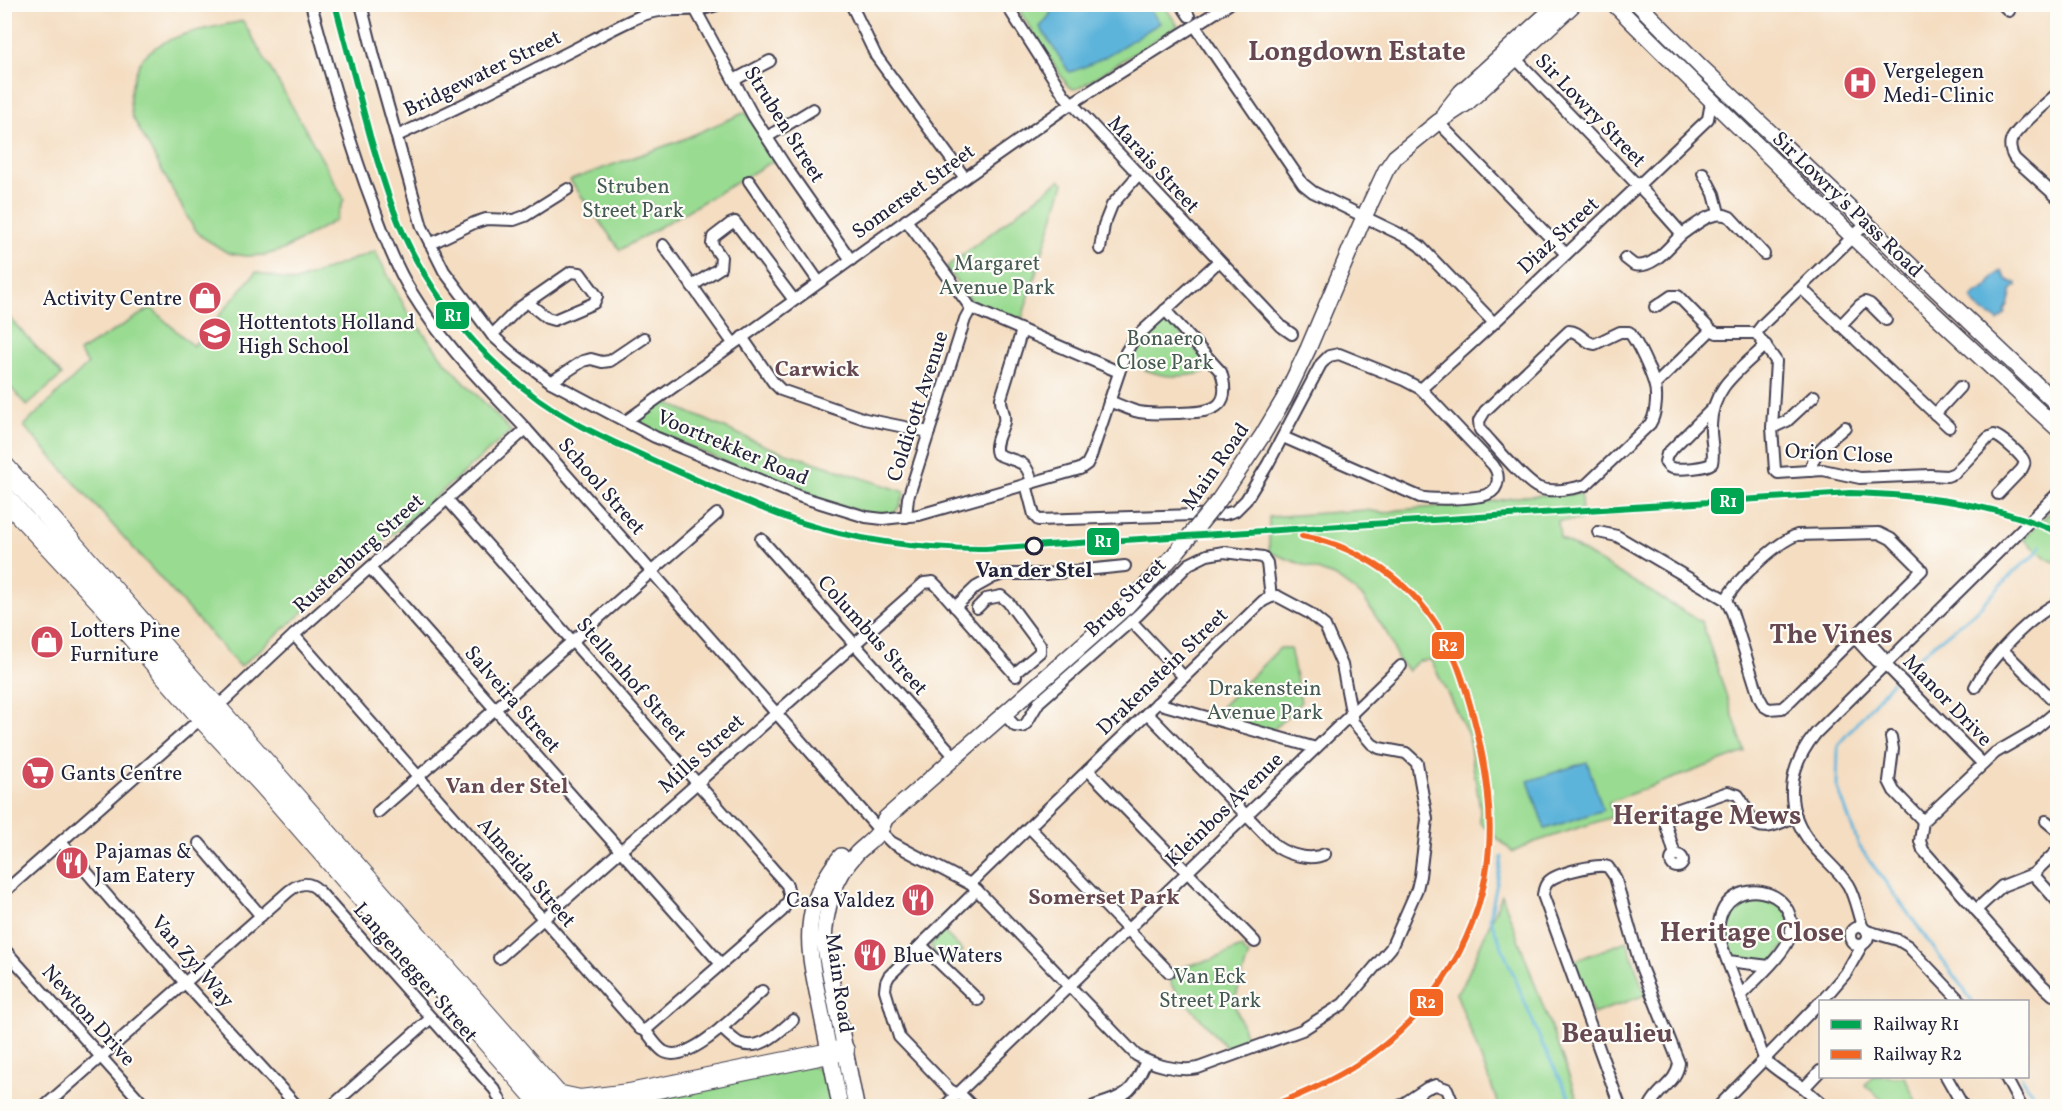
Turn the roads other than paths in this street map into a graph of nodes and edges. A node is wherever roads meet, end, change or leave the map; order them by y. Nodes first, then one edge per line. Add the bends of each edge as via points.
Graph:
1 (311, 4) edge
2 (361, 4) edge
3 (719, 4) edge
4 (852, 4) edge
5 (1006, 4) edge
6 (1181, 4) edge
7 (1229, 4) edge
8 (1546, 4) edge
9 (1558, 4) edge
10 (1574, 4) edge
11 (1614, 4) edge
12 (1638, 4) edge
13 (656, 8) edge
14 (694, 8) edge
15 (1189, 16) dead end
16 (1196, 26) junction
17 (1533, 28) junction
18 (1516, 59) junction
19 (770, 61) dead end
20 (734, 80) junction
21 (2058, 93) edge
22 (1711, 102) junction
23 (1072, 103) junction
24 (813, 109) dead end
25 (1438, 122) junction
26 (397, 136) junction
27 (767, 137) junction
28 (1703, 173) dead end
29 (1138, 176) junction
30 (964, 178) junction
31 (749, 180) dead end
32 (1638, 187) junction
33 (568, 189) dead end
34 (2058, 198) edge
35 (1719, 213) junction
36 (1364, 216) junction
37 (906, 220) junction
38 (1867, 223) junction
39 (1682, 234) junction
40 (1854, 237) junction
41 (430, 244) junction
42 (663, 245) dead end
43 (1100, 249) dead end
44 (1566, 254) junction
45 (1764, 255) dead end
46 (1625, 258) dead end
47 (851, 260) junction
48 (1219, 261) junction
49 (819, 282) junction
50 (692, 286) junction
51 (1801, 288) junction
52 (794, 300) junction
53 (527, 302) junction
54 (1655, 307) dead end
55 (971, 308) junction
56 (1165, 310) junction
57 (1886, 320) dead end
58 (1494, 322) junction
59 (1840, 326) junction
60 (1022, 330) junction
61 (1711, 330) junction
62 (1756, 333) junction
63 (492, 334) junction
64 (1292, 334) dead end
65 (644, 338) dead end
66 (738, 340) junction
67 (1766, 345) junction
68 (1119, 372) junction
69 (551, 382) junction
70 (1655, 385) junction
71 (1960, 387) dead end
72 (1421, 389) junction
73 (1814, 396) dead end
74 (1109, 401) junction
75 (2058, 405) edge
76 (1714, 407) junction
77 (1935, 414) junction
78 (626, 421) junction
79 (1845, 427) dead end
80 (1949, 427) dead end
81 (1772, 428) junction
82 (526, 429) junction
83 (2058, 429) edge
84 (929, 432) junction
85 (1283, 437) junction
86 (4, 466) edge
87 (1811, 471) junction
88 (1029, 484) junction
89 (2058, 493) edge
90 (1998, 494) dead end
91 (10, 496) edge
92 (447, 499) junction
93 (717, 514) dead end
94 (906, 517) junction
95 (1598, 532) dead end
96 (761, 539) dead end
97 (1125, 566) dead end
98 (370, 568) junction
99 (651, 570) junction
100 (1271, 597) junction
101 (1726, 600) junction
102 (2056, 604) edge
103 (955, 607) junction
104 (977, 608) dead end
105 (1131, 621) junction
106 (1857, 635) junction
107 (294, 636) junction
108 (572, 640) junction
109 (855, 643) junction
110 (2003, 650) junction
111 (1885, 664) junction
112 (1401, 666) dead end
113 (1184, 677) junction
114 (1975, 687) dead end
115 (1157, 703) junction
116 (2058, 707) edge
117 (495, 708) junction
118 (209, 712) junction
119 (777, 712) junction
120 (1147, 713) junction
121 (1005, 714) junction
122 (1351, 714) junction
123 (1891, 737) dead end
124 (1316, 748) junction
125 (955, 757) junction
126 (1983, 764) junction
127 (1088, 770) junction
128 (418, 776) junction
129 (697, 782) junction
130 (378, 812) dead end
131 (1246, 815) junction
132 (1796, 816) junction
133 (1923, 821) junction
134 (2046, 821) dead end
135 (879, 825) junction
136 (1029, 827) junction
137 (2058, 831) edge
138 (61, 842) junction
139 (199, 843) dead end
140 (620, 850) junction
141 (2058, 850) edge
142 (1325, 854) dead end
143 (1675, 855) dead end
144 (1187, 872) junction
145 (2033, 874) junction
146 (973, 887) junction
147 (4, 892) edge
148 (2058, 902) edge
149 (1976, 910) junction
150 (261, 916) junction
151 (543, 919) junction
152 (1128, 929) junction
153 (1861, 936) junction
154 (1255, 942) dead end
155 (921, 945) junction
156 (4, 949) edge
157 (499, 958) dead end
158 (1728, 961) junction
159 (721, 964) junction
160 (1769, 966) junction
161 (1169, 972) dead end
162 (185, 983) junction
163 (1070, 986) junction
164 (762, 991) dead end
165 (1740, 996) junction
166 (2058, 996) edge
167 (978, 1000) dead end
168 (1823, 1000) edge
169 (1959, 1000) edge
170 (1819, 1004) edge
171 (432, 1018) junction
172 (793, 1020) dead end
173 (640, 1028) junction
174 (721, 1028) junction
175 (836, 1052) junction
176 (101, 1057) junction
177 (1765, 1059) junction
178 (1146, 1061) junction
179 (1819, 1073) edge
180 (1947, 1078) edge
181 (2006, 1078) edge
182 (1804, 1088) junction
183 (629, 1094) junction
184 (958, 1094) junction
185 (555, 1103) edge
186 (945, 1106) edge
187 (45, 1107) edge
188 (145, 1107) edge
189 (297, 1107) edge
190 (332, 1107) edge
191 (503, 1107) edge
192 (602, 1107) edge
193 (840, 1107) edge
194 (856, 1107) edge
195 (972, 1107) edge
196 (1094, 1107) edge
197 (1400, 1107) edge
198 (1454, 1107) edge
199 (1620, 1107) edge
200 (1650, 1107) edge
201 (1719, 1107) edge
202 (1824, 1107) edge
203 (1963, 1107) edge
204 (2021, 1107) edge

1 - 82 street, School Street via 363,178 410,290 455,352
2 - 26 street, Voortrekker Road
3 - 14 street, Bridgewater Street via 706,10
4 - 30 street via 876,56
5 - 23 street, Marais Street
6 - 15 street
7 - 16 street, Somerset Street
8 - 17 main road
9 - 17 main road, Main Road
10 - 18 main road, Main Road
11 - 22 main road, Sir Lowry's Pass Road
12 - 38 main road, Sir Lowry's Pass Road
13 - 14 street, Bridgewater Street
13 - 26 street, Bridgewater Street
14 - 20 street, Struben Street
16 - 23 street, Somerset Street
16 - 36 street via 1303,184
17 - 25 main road, Main Road via 1461,92
18 - 25 main road, Main Road via 1467,103
18 - 32 street, Sir Lowry Street
19 - 20 street
20 - 27 street, Struben Street
21 - 34 street via 2015,133 2010,148 2015,159
22 - 32 street, Diaz Street via 1708,119
22 - 40 main road, Sir Lowry's Pass Road
23 - 29 street, Marais Street
23 - 30 street, Somerset Street
24 - 27 street
25 - 36 main road, Main Road via 1395,156
25 - 44 street
26 - 41 street, Voortrekker Road
27 - 47 street, Struben Street
28 - 35 street
29 - 43 street via 1112,206
29 - 48 street, Marais Street
30 - 37 street, Somerset Street
31 - 49 street
32 - 39 street, Sir Lowry Street
32 - 44 street, Diaz Street
33 - 41 street via 525,216 480,221
35 - 39 street
35 - 45 street via 1730,217
36 - 58 street via 1419,246
36 - 121 main road, Main Road, bridge via 1284,399 1219,500 1128,605
37 - 47 street, Somerset Street
37 - 55 street
38 - 40 street
38 - 75 main road, Sir Lowry's Pass Road
39 - 46 street via 1647,265 1634,265
40 - 51 street
40 - 83 main road, Sir Lowry's Pass Road
41 - 63 street, Voortrekker Road via 444,271
42 - 50 street
44 - 58 street, Diaz Street
47 - 49 street, Somerset Street
48 - 56 street, Voortrekker Road
48 - 64 street, Marais Street
49 - 52 street, Somerset Street
50 - 52 street via 720,268 721,257 712,240 716,233 735,222
50 - 66 street
51 - 59 street
51 - 62 street
52 - 66 street, Somerset Street
53 - 53 street via 574,271 580,273 597,296 594,303 554,320
53 - 63 street
54 - 61 street via 1671,296 1678,296
55 - 60 street
55 - 84 street, Coldicott Avenue
56 - 68 street, Voortrekker Road via 1134,339
56 - 74 street via 1221,372 1225,383 1219,404 1204,412 1148,414
57 - 59 street via 1865,302
58 - 72 street, Diaz Street
59 - 77 street
60 - 68 street
60 - 88 street via 1000,398 1005,416 995,449 1000,456 1025,464
61 - 62 street
61 - 70 street
62 - 67 street, Orion Close
63 - 69 street, Voortrekker Road
65 - 69 street via 610,362 588,359
66 - 78 street, Somerset Street
66 - 84 street via 781,390 865,418
67 - 76 street via 1723,387
67 - 81 street, Orion Close via 1777,365
68 - 74 street, Voortrekker Road
69 - 78 street, Voortrekker Road
70 - 70 street via 1650,424 1586,485 1579,487 1536,487 1479,426 1480,416 1569,331 1595,344 1629,332
71 - 77 street
72 - 85 street via 1346,356 1329,356 1321,364
72 - 85 street via 1496,469 1497,486 1491,493 1420,497
73 - 81 street via 1787,421
74 - 88 street, Voortrekker Road via 1086,464
76 - 76 street via 1712,463 1707,467 1668,467 1667,454
77 - 80 street
78 - 94 street, Voortrekker Road via 655,437 801,497 866,517
79 - 87 street via 1816,454
81 - 87 street, Orion Close via 1776,472
82 - 92 street, Rustenburg Street
82 - 99 street, School Street
84 - 94 street, Coldicott Avenue via 908,498
85 - 88 street via 1246,500 1235,511 1225,513 1038,520
86 - 91 highway
87 - 90 street, Orion Close via 1860,478 1949,476 1990,437 1997,436 2024,464
88 - 94 street, Voortrekker Road
89 - 111 street
91 - 118 highway via 22,517
92 - 98 street, Rustenburg Street
92 - 108 street, Stellenhof Street
93 - 99 street
95 - 101 street via 1617,536
96 - 109 street, Columbus Street
97 - 103 street via 1004,574 985,581
98 - 107 street, Rustenburg Street
98 - 117 street, Salveira Street
99 - 108 street
99 - 119 street, School Street
100 - 105 street, Brug Street via 1263,557 1215,553 1181,570
100 - 113 street, Drakenstein Street
100 - 122 street via 1277,596 1309,613 1325,626 1342,665
101 - 106 street via 1759,697 1769,709 1782,708
101 - 106 street via 1786,538 1879,533 1891,539 1922,570
102 - 110 street via 2034,619
103 - 104 street via 1015,675 1040,652 1040,645 1001,596 986,599
103 - 109 street, Mills Street via 933,582 924,583
105 - 113 street
105 - 121 street, Brug Street via 1039,702 1023,727 1015,726
106 - 111 street, Manor Drive via 1882,656
107 - 118 street, Rustenburg Street
107 - 128 street, Almeida Street
108 - 117 street
108 - 129 street, Stellenhof Street
109 - 119 street, Mills Street
109 - 125 street, Columbus Street
110 - 114 street via 1984,669
110 - 116 street
111 - 126 street, Manor Drive
111 - 132 street via 1801,752 1792,787
112 - 122 street, Kleinbos Avenue
113 - 115 street, Drakenstein Street
115 - 120 street, Drakenstein Street
115 - 124 street
116 - 126 street via 2033,731 2005,745
117 - 128 street
117 - 140 street, Salveira Street
118 - 138 street, Rustenburg Street
118 - 185 highway
119 - 129 street, Mills Street
119 - 135 street, School Street
120 - 127 street, Drakenstein Street
120 - 131 street
121 - 125 main road, Main Road
122 - 124 street, Kleinbos Avenue
122 - 178 street via 1368,741 1379,748 1406,753 1419,768 1427,819 1419,882 1391,948 1349,999 1302,1030 1194,1069
123 - 133 street via 1890,785
124 - 131 street, Kleinbos Avenue
125 - 135 main road, Main Road
126 - 133 street
127 - 136 street, Drakenstein Street
127 - 144 street
128 - 130 street
128 - 151 street, Almeida Street
129 - 140 street, Mills Street
129 - 159 street, Stellenhof Street via 788,885 790,898 788,905
131 - 142 street via 1282,850 1312,858
131 - 144 street, Kleinbos Avenue
132 - 143 street via 1760,826 1752,821 1738,795 1728,792 1670,812 1666,825
132 - 153 street via 1812,845 1847,884 1857,903
133 - 149 street via 1923,850
134 - 137 street
135 - 146 street, School Street via 898,846
135 - 175 main road, Main Road via 845,851 811,915 811,959
136 - 146 street, Drakenstein Street
136 - 152 street
138 - 147 street, Rustenburg Street
138 - 162 street, Van Zyl Way
139 - 150 street
140 - 151 street, Mills Street
140 - 159 street, Salveira Street
141 - 145 street
144 - 152 street, Kleinbos Avenue
144 - 154 street
145 - 148 street
145 - 149 street via 2002,886
146 - 155 street, Drakenstein Street
146 - 163 street, School Street
149 - 166 street via 2042,985
150 - 162 street
150 - 171 street, Langenegger Street via 303,884 315,887
151 - 157 street, Mills Street
151 - 173 street, Almeida Street
152 - 161 street
152 - 163 street, Kleinbos Avenue
153 - 168 street via 1838,985
153 - 169 street via 1882,936 1908,946
155 - 167 street
155 - 184 street, Drakenstein Street via 889,976 885,990 899,1037
156 - 176 street, Newton Drive
158 - 160 street
158 - 160 street via 1719,925 1723,911 1737,895 1764,891 1784,905 1792,925 1785,948
158 - 165 street
159 - 173 street
160 - 165 street
162 - 176 street
162 - 189 street, Van Zyl Way
163 - 178 street, School Street
163 - 184 street, Kleinbos Avenue
164 - 174 street
165 - 177 street
170 - 177 street
171 - 190 street
171 - 191 street, Langenegger Street via 495,1090
172 - 174 street via 774,1036 756,1044 742,1044
173 - 174 street, Almeida Street via 668,1052 696,1048
175 - 183 highway
175 - 193 main road, Main Road
175 - 194 main road, Main Road
176 - 187 street
176 - 188 street, Newton Drive
177 - 182 street
177 - 201 street
178 - 196 street via 1128,1093
179 - 182 street
180 - 203 street
181 - 204 street
182 - 202 street
183 - 185 highway
183 - 192 highway
184 - 186 street, Kleinbos Avenue
184 - 195 street, Drakenstein Street
197 - 198 street via 1436,1085 1447,1089
199 - 200 street via 1543,895 1550,880 1594,865 1608,867 1615,877 1641,967 1679,1063 1671,1082

